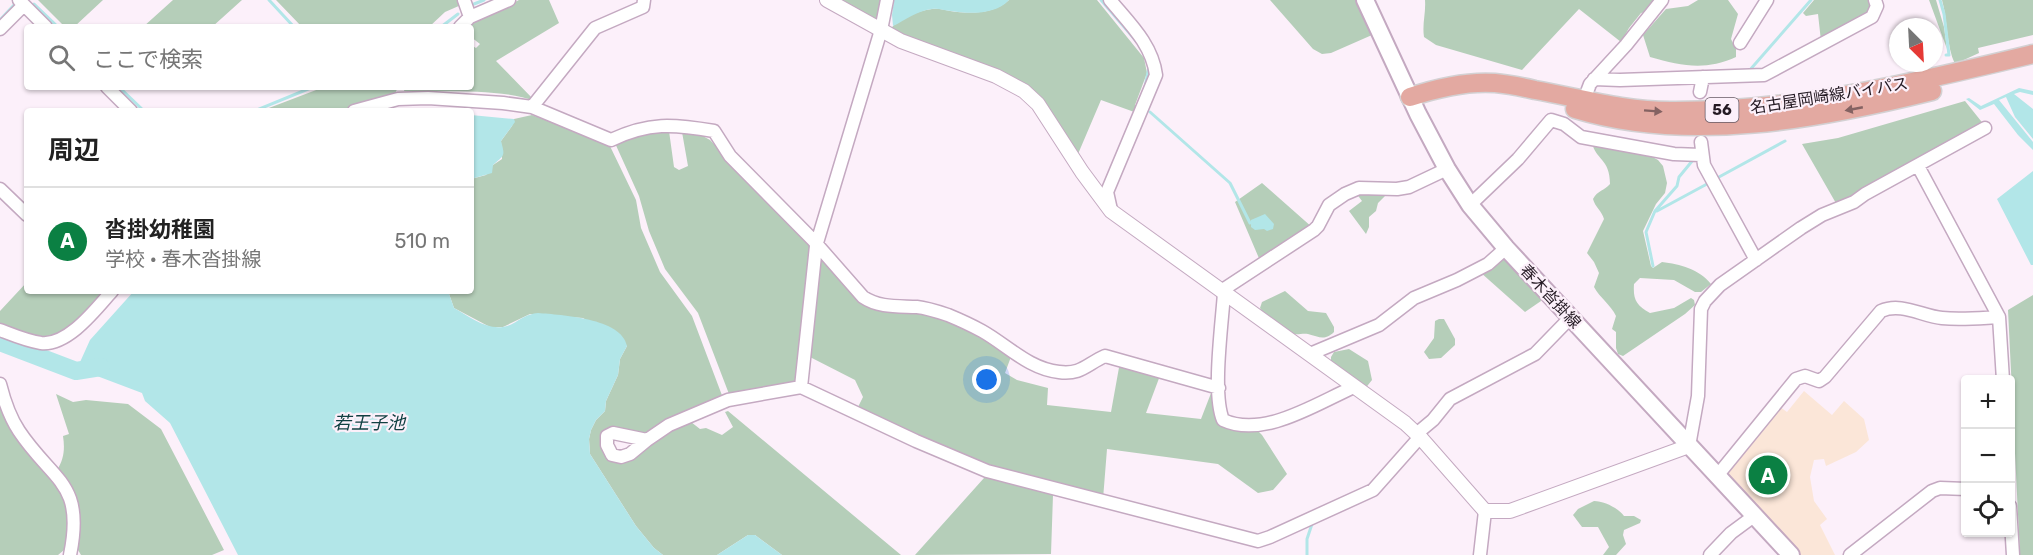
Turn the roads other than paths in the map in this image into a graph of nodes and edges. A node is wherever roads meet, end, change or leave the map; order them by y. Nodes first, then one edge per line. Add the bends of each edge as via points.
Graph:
1 (464, 0) edge
2 (509, 0) edge
3 (644, 0) edge
4 (827, 0) edge
5 (887, 0) edge
6 (1110, 0) edge
7 (1365, 0) edge
8 (1662, 0) edge
9 (1767, 0) edge
10 (1875, 0) edge
11 (22, 2) edge
12 (470, 17) junction
13 (43, 24) edge
14 (463, 24) edge
15 (0, 29) edge
16 (881, 30) junction
17 (1740, 43) dead end
18 (2033, 54) edge
19 (2033, 66) edge
20 (1702, 77) junction
21 (1594, 79) junction
22 (110, 90) edge
23 (402, 90) edge
24 (1700, 92) dead end
25 (398, 99) junction
26 (1584, 100) junction
27 (1412, 101) junction
28 (532, 107) junction
29 (128, 108) edge
30 (365, 108) edge
31 (1985, 128) dead end
32 (1701, 142) dead end
33 (1701, 156) junction
34 (1918, 166) junction
35 (1447, 169) junction
36 (0, 189) edge
37 (1470, 205) junction
38 (24, 212) edge
39 (1111, 212) junction
40 (816, 246) junction
41 (1506, 248) junction
42 (1756, 260) junction
43 (1223, 292) junction
44 (109, 294) edge
45 (1571, 317) junction
46 (1999, 318) junction
47 (0, 330) edge
48 (1310, 354) junction
49 (2003, 375) edge
50 (0, 384) edge
51 (801, 387) junction
52 (1354, 387) junction
53 (1218, 388) junction
54 (1420, 437) junction
55 (647, 440) dead end
56 (1689, 446) junction
57 (1717, 476) junction
58 (1961, 489) edge
59 (1485, 511) junction
60 (1754, 516) junction
61 (2012, 537) edge
62 (70, 555) edge
63 (1480, 555) edge
64 (1710, 555) edge
65 (1791, 555) edge
66 (1850, 555) edge
67 (2013, 555) edge

1 - 12 street
2 - 12 street
3 - 28 street via 643,7 595,28
4 - 16 street
5 - 16 street
6 - 39 street via 1145,43 1154,59 1156,75 1107,192
7 - 27 main road, 春木沓掛線
8 - 21 street
9 - 17 street
10 - 20 street via 1877,6 1872,17 1764,75
11 - 13 street
11 - 15 street
12 - 14 street
16 - 39 street via 1024,91 1038,105
16 - 40 street
26 -> 18 main road, 名古屋岡崎線バイパス / 56 via 1668,111 1780,105 1895,87
19 -> 27 main road, 名古屋岡崎線バイパス / 56 via 1861,108 1753,123 1634,123 1503,90 1444,94
20 - 21 street
20 - 24 street
21 - 26 street
22 - 29 street
23 - 25 street
25 - 28 street via 477,100
25 - 30 street
26 - 27 main road, 名古屋岡崎線バイパス / 56 via 1492,83 1429,90
27 - 35 main road, 春木沓掛線
28 - 40 street via 611,140 652,126 714,131 730,156
31 - 34 street
32 - 33 street
33 - 37 street via 1581,137 1551,120 1518,159
33 - 42 street
34 - 42 street via 1822,215
34 - 46 street
35 - 37 main road, 春木沓掛線
35 - 43 street via 1409,187 1359,188 1345,194 1329,205 1314,230
36 - 38 street
37 - 41 main road, 春木沓掛線
39 - 43 street
40 - 51 street
40 - 53 street via 869,301 946,314 1048,371 1087,368 1105,356
41 - 45 main road, 春木沓掛線
41 - 48 street via 1488,264 1414,298 1379,325
42 - 56 street via 1720,285 1701,309 1698,396
43 - 48 street
43 - 53 street
44 - 47 street via 85,322 52,342 42,343
45 - 54 street via 1534,354 1450,399 1421,430
45 - 56 main road, 春木沓掛線
46 - 49 street
46 - 57 street via 1939,318 1897,308 1881,311 1825,377 1819,381 1805,376 1796,379
48 - 52 street
50 - 62 street via 19,431 54,472 70,498 75,523
51 - 54 street via 987,471 1258,541 1373,490
51 - 55 street via 728,400 669,425
52 - 53 street via 1277,422 1262,424 1230,424 1223,420
52 - 54 street
54 - 59 street
56 - 57 main road, 春木沓掛線
56 - 59 street via 1510,511
57 - 60 main road, 春木沓掛線
58 - 66 street via 1932,490
59 - 63 street
60 - 64 street
60 - 65 main road, 春木沓掛線
61 - 67 street

